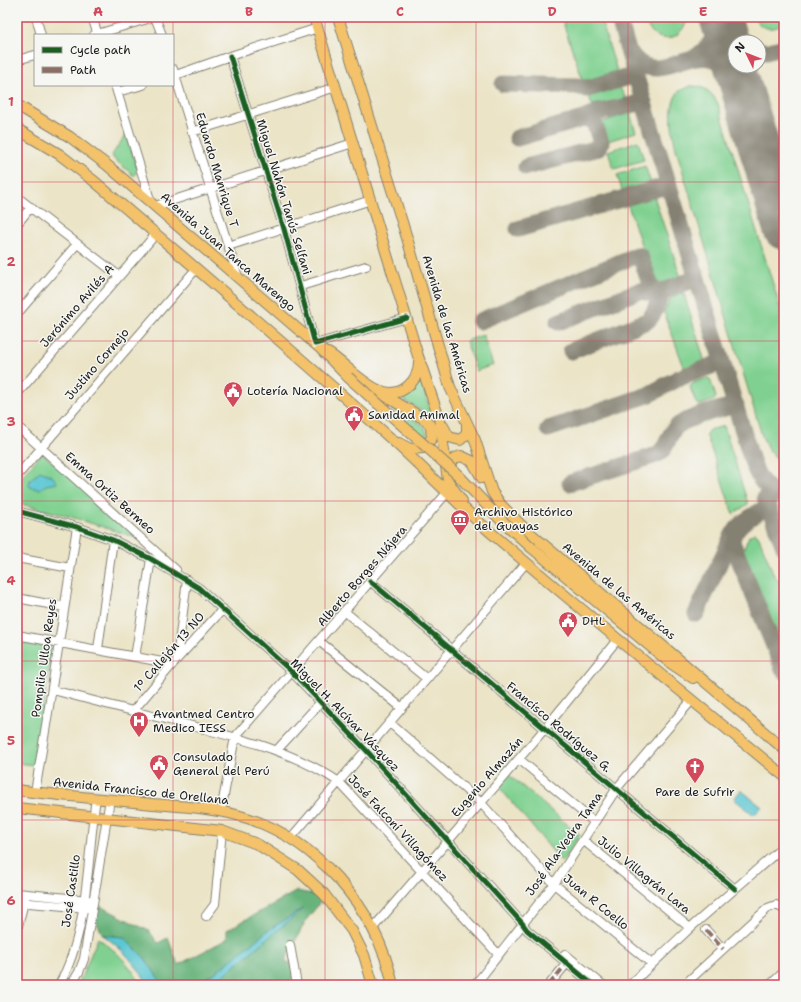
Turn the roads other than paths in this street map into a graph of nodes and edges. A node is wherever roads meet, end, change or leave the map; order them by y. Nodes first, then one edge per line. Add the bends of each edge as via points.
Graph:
1 (36, 17) edge
2 (92, 17) edge
3 (154, 17) edge
4 (314, 17) edge
5 (338, 17) edge
6 (318, 28) junction
7 (41, 34) edge
8 (96, 34) edge
9 (99, 34) edge
10 (162, 34) edge
11 (34, 55) edge
12 (230, 56) junction
13 (17, 60) edge
14 (174, 74) edge
15 (136, 86) edge
16 (336, 87) junction
17 (116, 89) edge
18 (17, 105) edge
19 (247, 114) junction
20 (17, 129) edge
21 (192, 132) junction
22 (353, 143) junction
23 (267, 171) junction
24 (210, 188) junction
25 (17, 197) edge
26 (371, 200) junction
27 (153, 204) junction
28 (31, 207) junction
29 (17, 224) edge
30 (284, 229) junction
31 (156, 234) junction
32 (77, 244) junction
33 (228, 246) junction
34 (366, 266) dead end
35 (196, 269) junction
36 (119, 276) junction
37 (238, 277) junction
38 (301, 286) junction
39 (17, 314) edge
40 (407, 318) junction
41 (318, 346) junction
42 (418, 356) junction
43 (373, 388) junction
44 (17, 394) edge
45 (440, 420) junction
46 (467, 423) junction
47 (17, 426) edge
48 (391, 438) junction
49 (41, 447) junction
50 (17, 476) edge
51 (450, 491) junction
52 (501, 505) junction
53 (17, 511) edge
54 (77, 527) junction
55 (113, 540) junction
56 (532, 548) joint
57 (17, 558) edge
58 (151, 559) junction
59 (526, 563) junction
60 (70, 568) junction
61 (574, 570) junction
62 (186, 580) junction
63 (370, 581) junction
64 (17, 598) edge
65 (592, 598) junction
66 (64, 607) junction
67 (223, 609) junction
68 (344, 611) junction
69 (17, 636) edge
70 (617, 640) junction
71 (319, 641) junction
72 (58, 642) junction
73 (98, 649) junction
74 (452, 650) junction
75 (134, 657) junction
76 (175, 662) junction
77 (292, 672) junction
78 (428, 679) junction
79 (53, 690) junction
80 (692, 700) junction
81 (320, 703) junction
82 (731, 704) junction
83 (402, 708) junction
84 (133, 712) junction
85 (390, 723) junction
86 (545, 729) junction
87 (235, 737) junction
88 (784, 748) edge
89 (277, 750) junction
90 (366, 750) junction
91 (519, 759) junction
92 (784, 776) edge
93 (339, 782) junction
94 (617, 788) junction
95 (17, 790) edge
96 (35, 792) junction
97 (96, 798) junction
98 (110, 800) junction
99 (481, 803) junction
100 (17, 808) edge
101 (221, 811) junction
102 (94, 816) junction
103 (106, 818) junction
104 (594, 822) junction
105 (222, 831) junction
106 (290, 839) junction
107 (583, 840) junction
108 (448, 842) junction
109 (784, 846) edge
110 (422, 871) junction
111 (554, 884) junction
112 (735, 889) junction
113 (21, 898) edge
114 (84, 899) junction
115 (89, 906) junction
116 (782, 907) edge
117 (206, 916) dead end
118 (522, 923) junction
119 (373, 928) junction
120 (690, 928) junction
121 (17, 930) edge
122 (706, 930) dead end
123 (290, 945) dead end
124 (724, 948) junction
125 (498, 954) junction
126 (567, 963) junction
127 (652, 964) junction
128 (784, 972) edge
129 (59, 985) edge
130 (71, 985) edge
131 (297, 985) edge
132 (373, 985) edge
133 (393, 985) edge
134 (475, 985) edge
135 (548, 985) edge
136 (593, 985) edge
137 (603, 985) edge
138 (630, 985) edge
139 (684, 985) edge
140 (770, 985) edge

1 - 7 street
2 - 8 street
3 - 9 street
3 - 10 street
4 - 6 main road
5 - 46 main road, Avenida de las Américas via 407,238 450,387
6 - 12 street
6 - 16 main road
11 - 13 street
12 - 14 street
12 - 19 street, Miguel Nahón Tanús Selfani
14 - 21 street, Eduardo Manrique T
15 - 17 street
16 - 19 street
16 - 22 main road
17 - 27 street
18 - 27 main road, Avenida Juan Tanca Marengo via 70,137
19 - 21 street
19 - 23 street, Miguel Nahón Tanús Selfani
20 - 31 main road via 59,154
21 - 24 street, Eduardo Manrique T
22 - 23 street
22 - 26 main road
23 - 24 street
23 - 30 street, Miguel Nahón Tanús Selfani
24 - 27 street
24 - 33 street, Eduardo Manrique T
25 - 28 street
26 - 30 street
26 - 40 main road
27 - 37 main road, Avenida Juan Tanca Marengo
28 - 29 street
28 - 32 street
30 - 33 street
30 - 38 street, Miguel Nahón Tanús Selfani
31 - 35 main road
31 - 36 street, Jerónimo Avilés A
32 - 36 street
32 - 39 street
33 - 37 street, Eduardo Manrique T
34 - 38 street
35 - 48 main road
35 - 49 street, Justino Cornejo
36 - 44 street, Jerónimo Avilés A
37 - 41 main road, Avenida Juan Tanca Marengo
38 - 41 street, Miguel Nahón Tanús Selfani
40 - 41 street
40 - 42 main road
41 - 43 main road
41 - 56 main road, Avenida Juan Tanca Marengo, bridge
42 - 43 main road via 418,372 404,389 388,394
42 - 45 main road
43 - 48 main road via 426,420 432,431 430,442 420,449 405,447
45 - 46 main road via 449,437 456,440 465,437 468,431
45 - 51 main road
46 - 52 main road, Avenida de las Américas via 475,440 488,484
47 - 49 street, Emma Ortiz Bermeo
48 - 51 main road
49 - 50 street, Justino Cornejo
49 - 62 street, Emma Ortiz Bermeo
51 - 52 main road via 451,464 455,458 465,457 475,465 491,494
51 - 59 main road via 487,530
51 - 63 street, Alberto Borges Nájera
52 - 61 main road, Avenida de las Américas
53 - 54 street, Miguel H. Alcívar Vásquez
54 - 55 street, Miguel H. Alcívar Vásquez
54 - 60 street, Pompilio Ulloa Reyes
55 - 58 street, Miguel H. Alcívar Vásquez
55 - 73 street
56 - 65 main road, Avenida de las Américas
57 - 60 street
58 - 62 street, Miguel H. Alcívar Vásquez
58 - 75 street
59 - 70 main road
59 - 74 street
60 - 66 street, Pompilio Ulloa Reyes
61 - 65 main road
61 - 82 main road, Avenida de las Américas
62 - 67 street, Miguel H. Alcívar Vásquez
62 - 76 street
63 - 68 street, Alberto Borges Nájera
63 - 74 street, Francísco Rodríguez G.
64 - 66 street
65 - 82 main road, Avenida de las Américas via 669,662
66 - 72 street, Pompilio Ulloa Reyes
67 - 76 street, 1º Callejón 13 NO
67 - 77 street, Miguel H. Alcívar Vásquez
68 - 71 street, Alberto Borges Nájera
68 - 78 street
69 - 72 street
70 - 80 main road
70 - 86 street, Eugenio Almazán
71 - 77 street, Alberto Borges Nájera
71 - 83 street
72 - 73 street
72 - 79 street, Pompilio Ulloa Reyes
73 - 75 street
74 - 78 street
74 - 86 street, Francísco Rodríguez G.
75 - 76 street
76 - 84 street, 1º Callejón 13 NO
77 - 81 street, Miguel H. Alcívar Vásquez
77 - 87 street, Alberto Borges Nájera
78 - 83 street
79 - 84 street, José Falconí Villagómez
79 - 96 street, Pompilio Ulloa Reyes
80 - 92 main road
80 - 94 street, José Ala-Vedra Tama
81 - 89 street
81 - 90 street, Miguel H. Alcívar Vásquez
82 - 88 main road, Avenida de las Américas
83 - 85 street
84 - 87 street, José Falconí Villagómez
85 - 90 street
85 - 99 street, Juan R Coello
86 - 91 street, Eugenio Almazán
86 - 94 street, Francísco Rodríguez G.
87 - 89 street, José Falconí Villagómez
87 - 101 street
89 - 93 street, José Falconí Villagómez via 320,769
90 - 93 street
90 - 108 street, Miguel H. Alcívar Vásquez
91 - 99 street, Eugenio Almazán
91 - 104 street, Julio Villagrán Lara
93 - 106 street
93 - 110 street, José Falconí Villagómez
94 - 104 street, José Ala-Vedra Tama
94 - 112 street, Francísco Rodríguez G.
95 - 96 main road, Avenida Francisco de Orellana
96 - 97 main road, Avenida Francisco de Orellana
97 - 98 main road, Avenida Francisco de Orellana
97 - 102 street, José Castillo
98 - 101 main road, Avenida Francisco de Orellana
98 - 103 street, José Castillo
99 - 108 street, Eugenio Almazán
99 - 111 street, Juan R Coello
100 - 102 main road
101 - 106 main road, Avenida Francisco de Orellana via 263,825
102 - 103 main road
102 - 114 street, José Castillo
103 - 105 main road
103 - 115 street, José Castillo
104 - 107 street, José Ala-Vedra Tama
105 - 117 street via 215,904
105 - 132 main road via 257,844 298,870 324,894 352,931 364,955
106 - 119 main road, Avenida Francisco de Orellana via 317,858 342,883
107 - 111 street, José Ala-Vedra Tama
107 - 120 street, Julio Villagrán Lara
108 - 110 street, Eugenio Almazán
108 - 118 street, Miguel H. Alcívar Vásquez
109 - 112 street
110 - 119 street, Eugenio Almazán
110 - 125 street, José Falconí Villagómez
111 - 118 street, José Ala-Vedra Tama
111 - 127 street, Juan R Coello
112 - 120 street
113 - 114 street
113 - 115 street
113 - 121 street
114 - 115 street, José Castillo
115 - 129 street, José Castillo via 71,961
115 - 130 street, José Castillo via 84,959
116 - 124 street via 772,905
118 - 125 street, José Ala-Vedra Tama
118 - 126 street, Miguel H. Alcívar Vásquez
118 - 137 street, Miguel H. Alcívar Vásquez
119 - 133 main road, Avenida Francisco de Orellana
120 - 127 street
122 - 124 street
123 - 131 street
124 - 139 street
125 - 134 street, José Ala-Vedra Tama
126 - 135 street
126 - 136 street, Miguel H. Alcívar Vásquez
127 - 138 street
128 - 140 street

